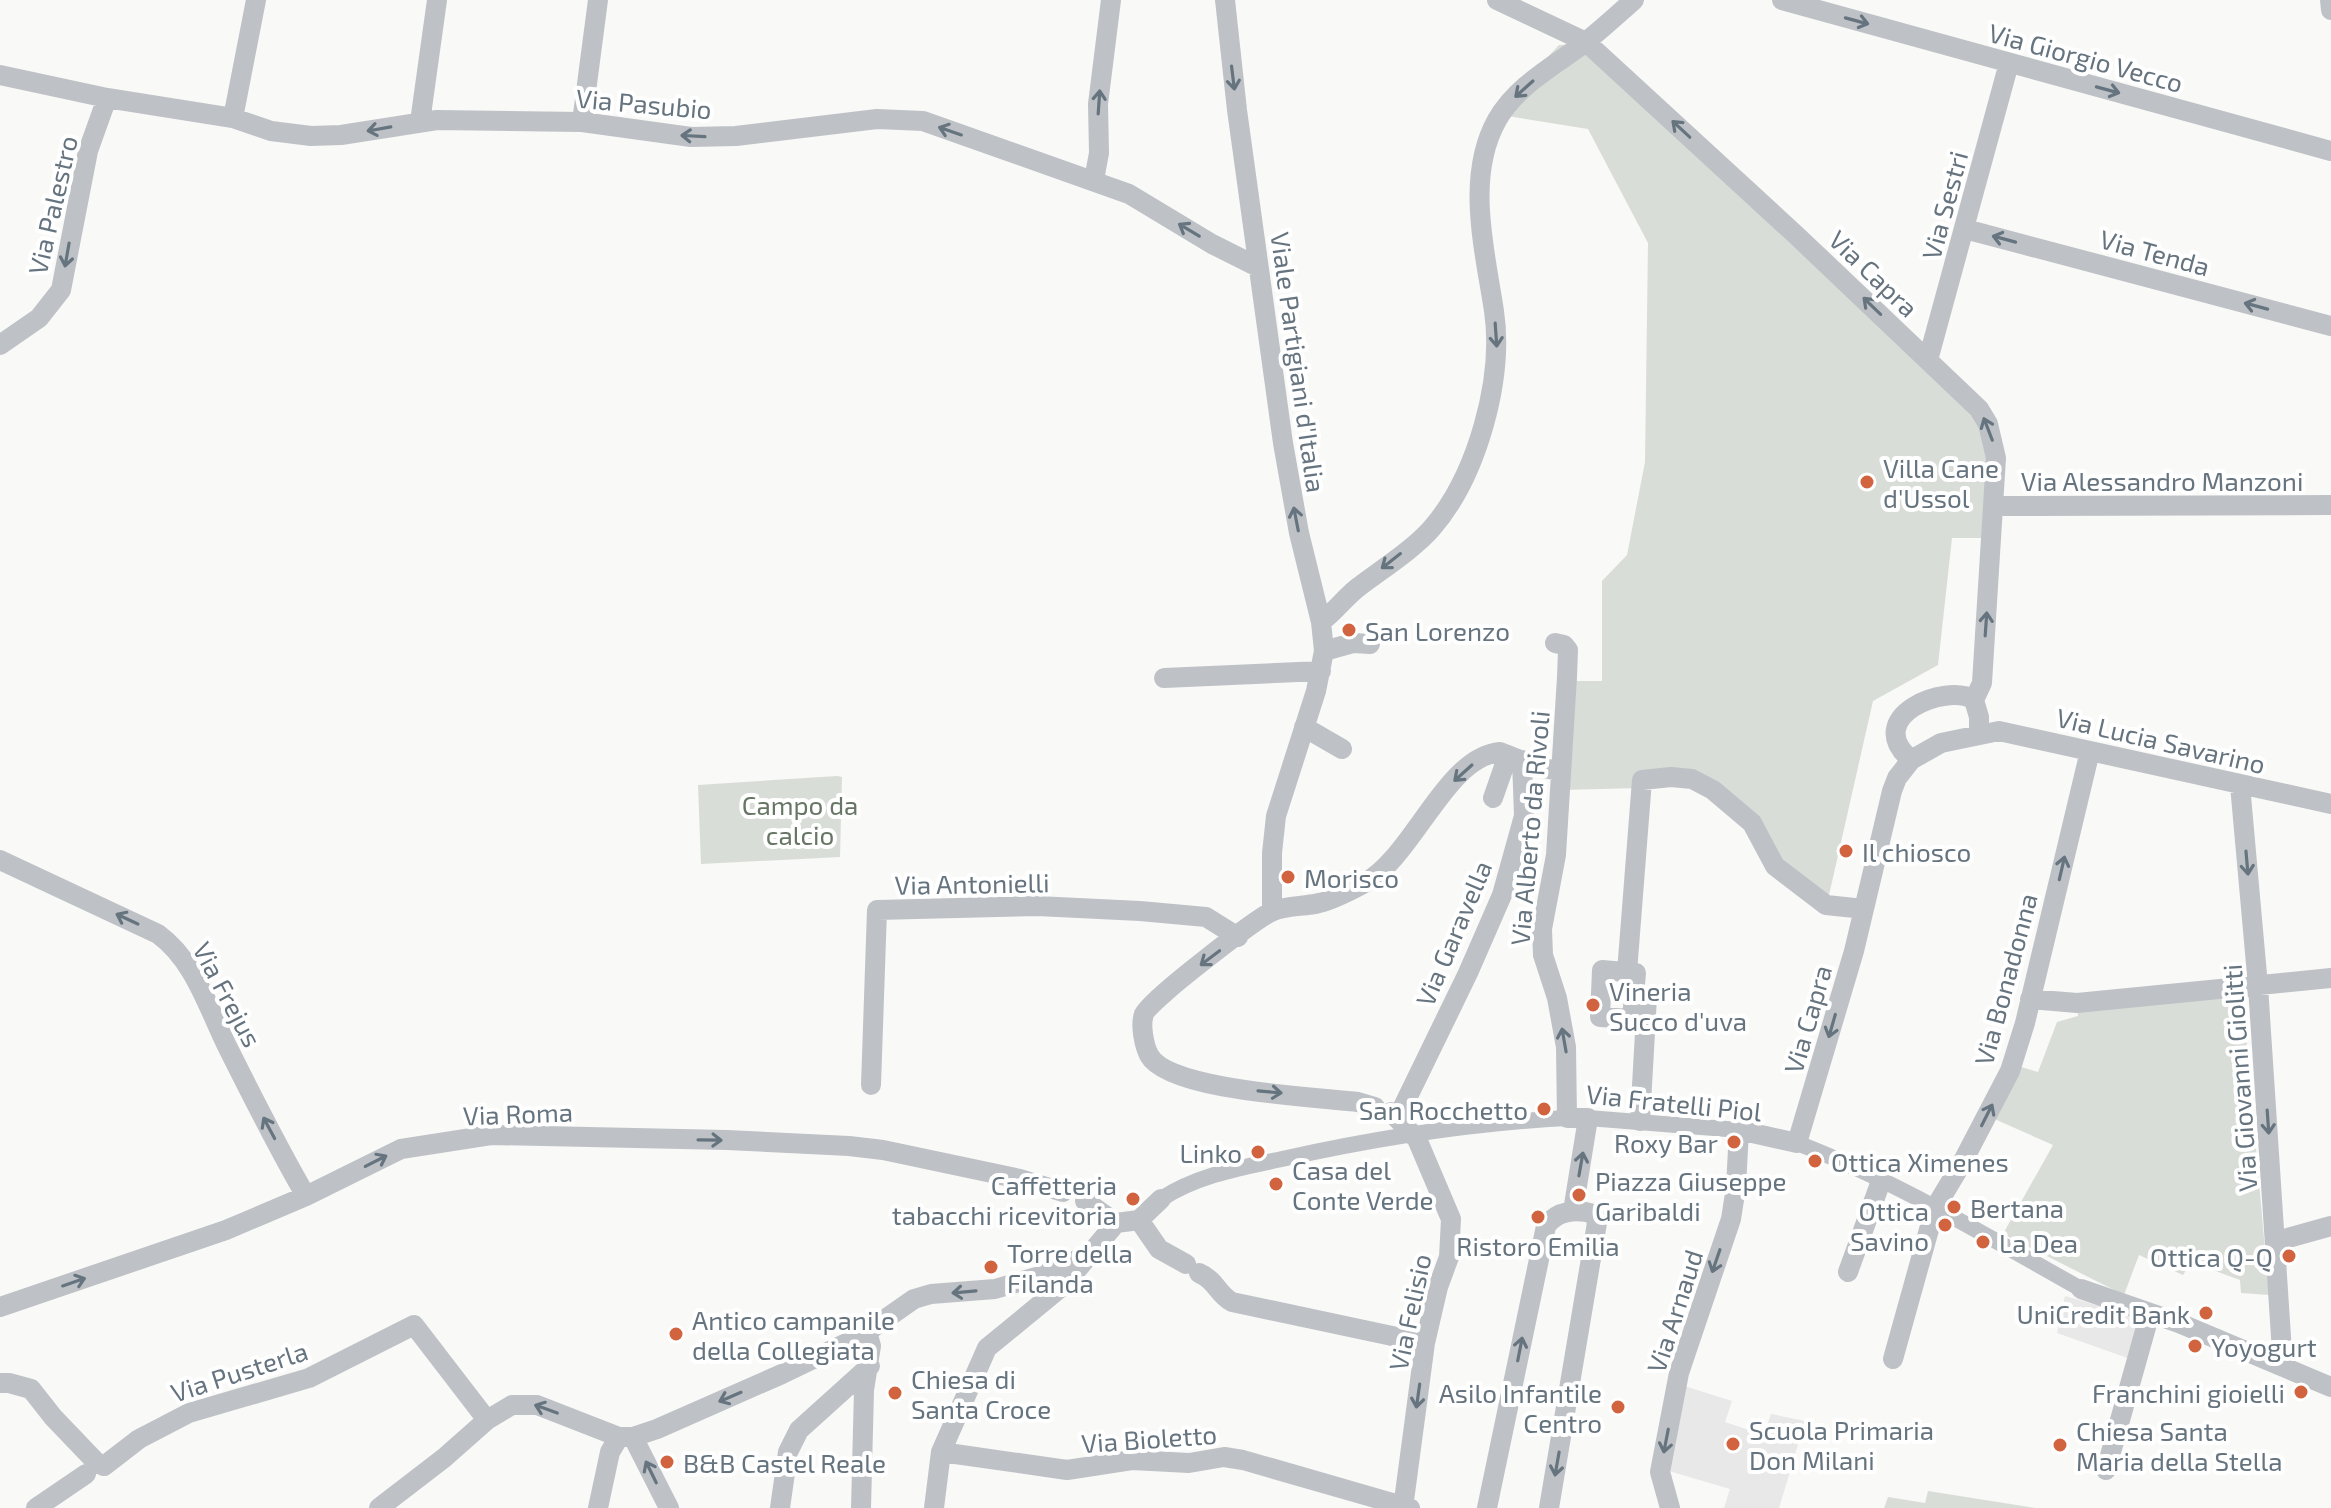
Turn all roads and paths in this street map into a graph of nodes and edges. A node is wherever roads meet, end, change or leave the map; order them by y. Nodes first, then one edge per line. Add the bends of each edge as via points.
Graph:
1 (256, 0) edge
2 (437, 0) edge
3 (598, 0) edge
4 (1111, 0) edge
5 (1225, 0) edge
6 (1497, 0) edge
7 (1634, 0) edge
8 (1782, 0) edge
9 (2330, 0) edge
10 (2331, 10) edge
11 (1586, 42) junction
12 (2009, 63) junction
13 (0, 75) edge
14 (107, 98) junction
15 (233, 118) junction
16 (420, 122) junction
17 (582, 122) junction
18 (2331, 151) edge
19 (1094, 180) junction
20 (1965, 229) junction
21 (1258, 267) junction
22 (2331, 326) edge
23 (0, 345) edge
24 (1928, 360) junction
25 (2331, 505) edge
26 (1993, 506) junction
27 (1321, 622) junction
28 (1555, 643) dead end
29 (1370, 644) dead end
30 (1322, 661) junction
31 (1164, 678) dead end
32 (1974, 700) junction
33 (1304, 727) junction
34 (1979, 733) junction
35 (1342, 749) dead end
36 (2090, 751) junction
37 (1515, 758) junction
38 (1911, 760) junction
39 (1559, 771) junction
40 (2240, 785) junction
41 (1493, 798) dead end
42 (2331, 804) edge
43 (0, 861) edge
44 (1864, 909) junction
45 (1272, 911) junction
46 (1238, 937) junction
47 (1627, 972) dead end
48 (2331, 978) edge
49 (2258, 986) junction
50 (1647, 995) dead end
51 (2030, 999) junction
52 (871, 1085) dead end
53 (1388, 1112) junction
54 (1567, 1118) junction
55 (1588, 1118) junction
56 (1640, 1121) junction
57 (1739, 1130) junction
58 (1413, 1134) junction
59 (1797, 1143) junction
60 (1881, 1181) junction
61 (1063, 1192) dead end
62 (306, 1196) junction
63 (1161, 1199) joint
64 (1085, 1201) dead end
65 (1935, 1208) junction
66 (1573, 1211) junction
67 (1139, 1220) junction
68 (1116, 1223) junction
69 (2331, 1226) edge
70 (2277, 1241) junction
71 (1091, 1253) junction
72 (1848, 1272) dead end
73 (2081, 1289) joint
74 (0, 1307) edge
75 (2150, 1313) junction
76 (867, 1332) junction
77 (1425, 1343) junction
78 (1893, 1359) dead end
79 (870, 1366) junction
80 (2283, 1367) junction
81 (0, 1383) edge
82 (2331, 1387) edge
83 (487, 1420) junction
84 (626, 1437) junction
85 (941, 1452) junction
86 (2106, 1470) dead end
87 (86, 1474) dead end
88 (933, 1504) edge
89 (1406, 1507) edge
90 (36, 1508) edge
91 (379, 1508) edge
92 (598, 1508) edge
93 (669, 1508) edge
94 (780, 1508) edge
95 (861, 1508) edge
96 (1487, 1508) edge
97 (1549, 1508) edge
98 (1670, 1508) edge

1 - 15 street
2 - 16 street
3 - 17 street
19 -> 4 street
5 -> 21 street, Viale Partigiani d'Italia
6 - 11 street, Via Capra
7 - 11 street
8 -> 12 street, Via Giorgio Vecco
9 - 10 street
24 -> 11 street, Via Capra
11 -> 27 street via 1525,87 1508,104 1489,139 1481,222 1497,357 1463,480 1430,531
12 -> 18 street, Via Giorgio Vecco
12 - 20 street, Via Sestri
13 - 14 street, Via Pasubio
14 - 15 street, Via Pasubio
14 -> 23 street, Via Palestro via 88,151 61,290 39,318
16 -> 15 street, Via Pasubio via 311,136 271,131
16 - 17 street, Via Pasubio
19 -> 17 street, Via Pasubio via 906,118 691,137
21 -> 19 street, Via Pasubio via 1129,194
22 -> 20 street, Via Tenda
20 - 24 street, Via Sestri
27 -> 21 street, Viale Partigiani d'Italia via 1293,504
26 -> 24 street, Via Capra via 1996,458 1988,424 1968,396
25 - 26 street, Via Alessandro Manzoni
32 -> 26 street, Via Capra via 1982,683
27 - 30 street, Viale Partigiani d'Italia
28 - 39 street, Via Alberto da Rivoli via 1568,650
29 - 30 street via 1353,643
30 - 31 street
30 - 33 street, Viale Partigiani d'Italia
32 - 34 street
32 - 38 street via 1949,694 1902,717 1895,743
33 - 35 street
33 - 45 street, Viale Partigiani d'Italia via 1276,816
34 - 36 street, Via Lucia Savarino via 2016,733
34 - 38 street, Via Lucia Savarino via 1941,743
36 - 40 street, Via Lucia Savarino
51 -> 36 street, Via Bonadonna
37 - 39 street
37 - 41 street
37 -> 45 street via 1493,753 1461,772 1405,847 1367,882 1321,903
37 - 53 street, Via Garavella via 1524,816 1502,895 1468,973
38 - 44 street, Via Capra via 1892,791
54 -> 39 street, Via Alberto da Rivoli via 1566,1047 1543,955 1542,929 1556,855
40 - 42 street, Via Lucia Savarino
40 -> 49 street, Via Giovanni Giolitti
62 -> 43 street, Via Frejus via 194,975 172,944
44 - 47 street via 1826,905 1775,866 1752,823 1713,790 1692,779 1642,780
44 -> 59 street, Via Capra
45 - 46 street
46 - 52 street, Via Antonielli via 1206,917 1140,911 1037,906 877,910
46 -> 53 street via 1147,1007 1144,1037 1158,1067 1231,1088 1358,1102
48 - 49 street
49 - 51 street via 2077,1003
49 -> 70 street, Via Giovanni Giolitti
50 - 56 street
65 -> 51 street, Via Bonadonna via 2010,1071
53 - 58 street
54 - 55 street, Via Fratelli Piol
54 - 58 street, Via Fratelli Piol
55 - 56 street, Via Fratelli Piol
66 -> 55 street
56 - 57 street, Via Fratelli Piol
57 - 59 street, Via Fratelli Piol
57 -> 98 street, Via Arnaud via 1731,1219 1679,1373 1660,1472
58 - 63 street, Via Fratelli Piol via 1212,1175
58 - 77 street, Via Felisio via 1451,1219 1449,1257
59 - 60 street, Via Fratelli Piol
60 - 65 street, Via Fratelli Piol
60 - 72 street
62 -> 61 street, Via Roma via 401,1149 503,1135 849,1146
74 -> 62 street, Via Roma via 226,1230
63 - 67 street
64 - 68 street
65 - 73 street, Via Fratelli Piol
65 - 78 street, Via Bonadonna
96 -> 66 street via 1543,1237 1550,1220
66 -> 97 street via 1597,1218
67 - 68 street
67 - 77 street via 1159,1249 1212,1279 1232,1302
68 - 71 street
69 - 70 street
70 - 80 street, Via Giovanni Giolitti
71 -> 76 street via 995,1289 914,1299
71 - 85 street via 1065,1284 987,1348
73 - 75 street, Via Fratelli Piol
75 - 80 street, Via Fratelli Piol
75 - 86 street
76 - 79 street
76 -> 84 street via 657,1429
77 -> 89 street, Via Felisio
79 - 94 street via 799,1430 788,1452
79 - 95 street via 864,1390
80 - 82 street, Via Fratelli Piol
81 - 83 street, Via Pusterla via 31,1389 104,1466 175,1419 309,1378 414,1325
84 -> 83 street via 537,1405 512,1405
83 - 91 street
84 - 92 street via 610,1452
93 -> 84 street
85 - 88 street
85 - 89 street, Via Bioletto via 1067,1470 1132,1460 1189,1463 1224,1457
87 - 90 street

